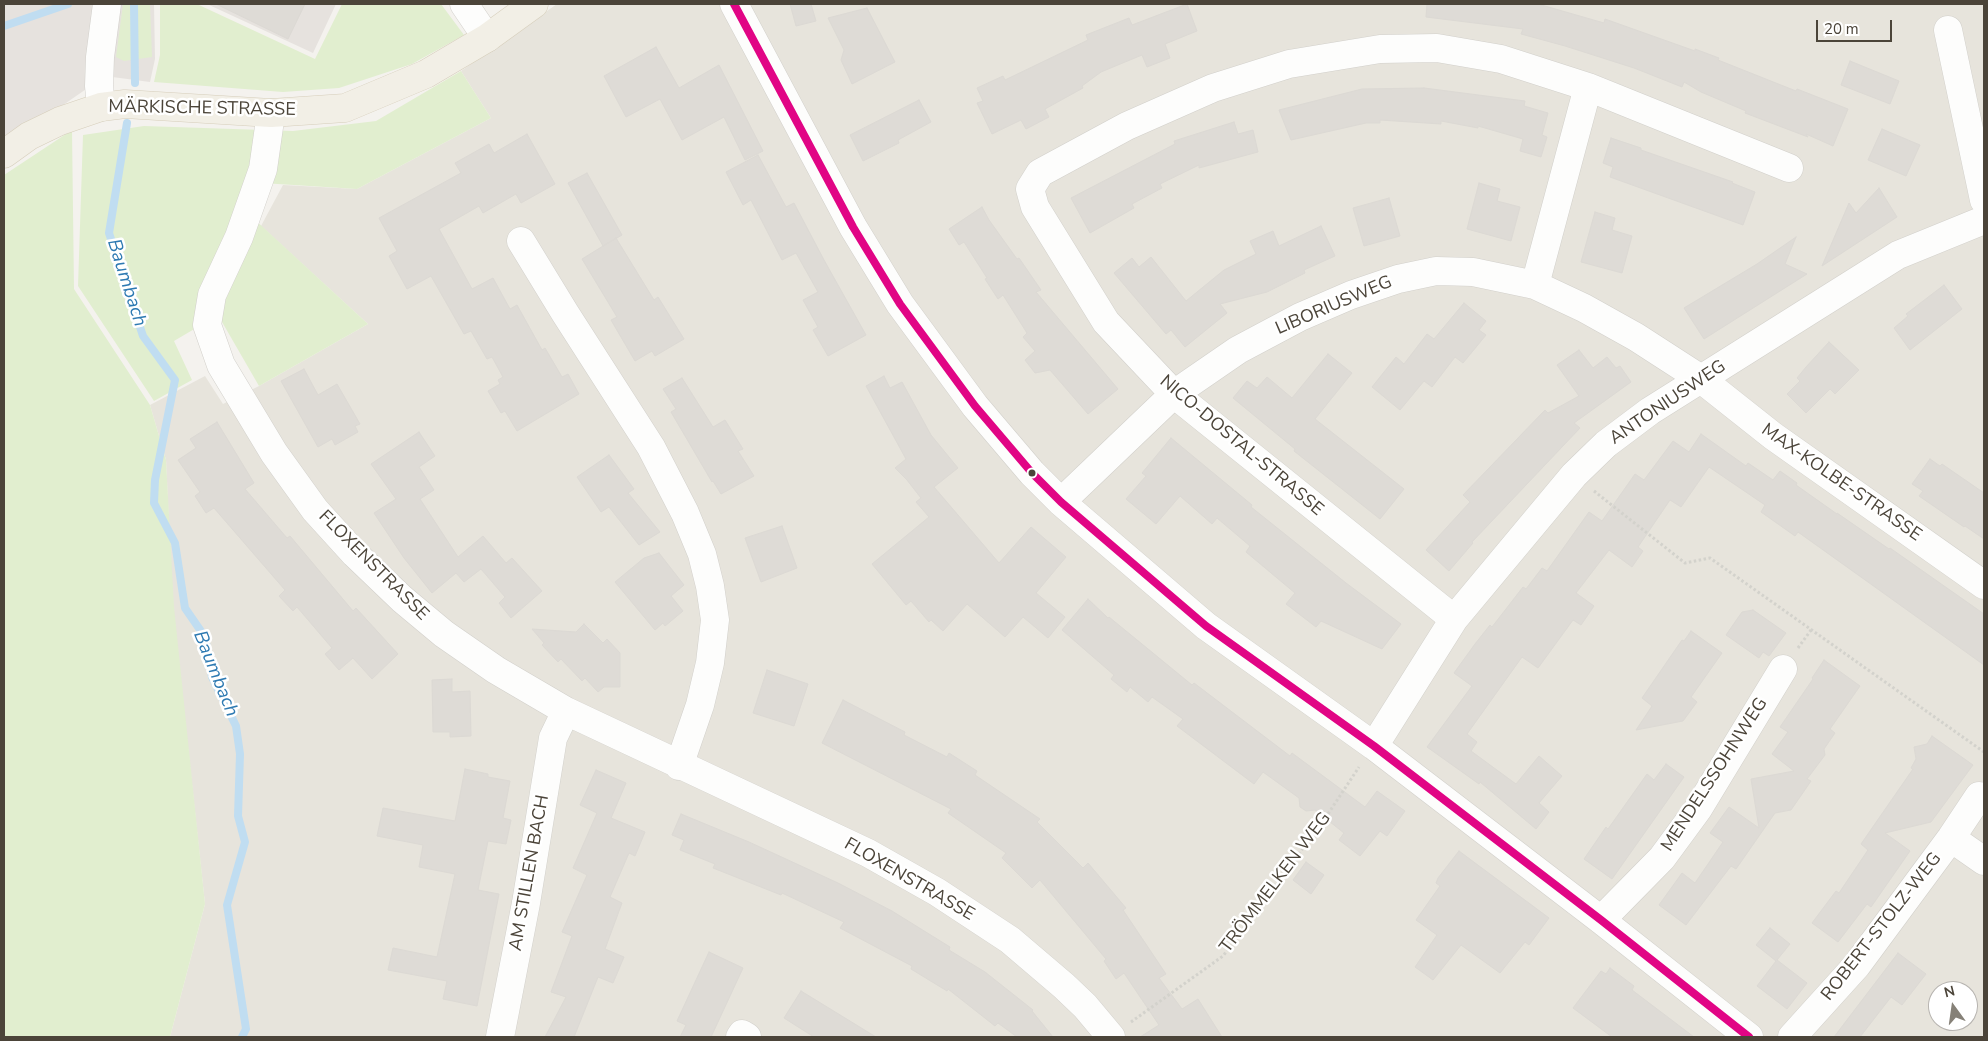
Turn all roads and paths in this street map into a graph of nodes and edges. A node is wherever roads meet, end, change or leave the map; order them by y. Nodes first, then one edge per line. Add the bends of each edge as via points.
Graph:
1 (107, 4) edge
2 (464, 4) edge
3 (534, 4) edge
4 (734, 4) edge
5 (1948, 30) dead end
6 (487, 38) junction
7 (1588, 87) junction
8 (101, 107) junction
9 (271, 113) junction
10 (4, 154) edge
11 (1789, 168) dead end
12 (1984, 200) edge
13 (1984, 220) edge
14 (521, 241) dead end
15 (1536, 285) junction
16 (1701, 379) junction
17 (1174, 394) junction
18 (1574, 475) junction
19 (1061, 502) junction
20 (1984, 585) edge
21 (1454, 618) junction
22 (1783, 669) dead end
23 (566, 711) junction
24 (1374, 746) junction
25 (1984, 752) edge
26 (678, 766) junction
27 (1979, 796) dead end
28 (1951, 838) junction
29 (1984, 861) edge
30 (1601, 920) junction
31 (500, 1037) edge
32 (1111, 1037) edge
33 (1749, 1037) edge
34 (1792, 1037) edge

1 - 8 street via 98,86
2 - 6 street
3 - 6 main road, MÄRKISCHE STRASSE
4 - 19 street via 853,227 900,304 975,406
5 - 12 street
6 - 9 main road, MÄRKISCHE STRASSE via 426,74 345,108
7 - 11 street, NICO-DOSTAL-STRASSE
7 - 15 street
7 - 17 street, NICO-DOSTAL-STRASSE via 1501,60 1437,48 1370,51 1289,64 1213,88 1127,126 1040,173 1030,189 1036,207 1106,322
8 - 9 main road, MÄRKISCHE STRASSE via 126,104
8 - 10 main road, MÄRKISCHE STRASSE via 29,136
9 - 23 street, FLOXENSTRASSE via 263,169 239,237 212,295 207,325 221,364 274,453 315,510 355,554 444,634 496,670
13 - 16 street, ANTONIUSWEG via 1898,256
14 - 26 street via 651,447 681,504 702,554 715,620 710,663 700,705
15 - 16 street, LIBORIUSWEG via 1618,327
15 - 17 street, LIBORIUSWEG via 1473,272 1436,271 1398,279 1300,317 1238,350
16 - 18 street, ANTONIUSWEG via 1606,444
16 - 20 street, MAX-KOLBE-STRASSE via 1773,436
17 - 19 street, LIBORIUSWEG
17 - 21 street, NICO-DOSTAL-STRASSE
18 - 21 street, ANTONIUSWEG
18 - 25 path via 1685,563 1710,558
19 - 24 street via 1206,626
21 - 24 street, ANTONIUSWEG
22 - 30 street, MENDELSSOHNWEG via 1688,823 1662,858
23 - 26 street, FLOXENSTRASSE
23 - 31 street, AM STILLEN BACH via 553,738
24 - 30 street
24 - 32 path, TRÖMMELKEN WEG via 1324,820 1223,956
26 - 32 street, FLOXENSTRASSE via 868,853 937,892 1010,940 1085,1006
27 - 28 street, ROBERT-STOLZ-WEG
28 - 29 street, ROBERT-STOLZ-WEG
28 - 34 street, ROBERT-STOLZ-WEG via 1857,965
30 - 33 street

